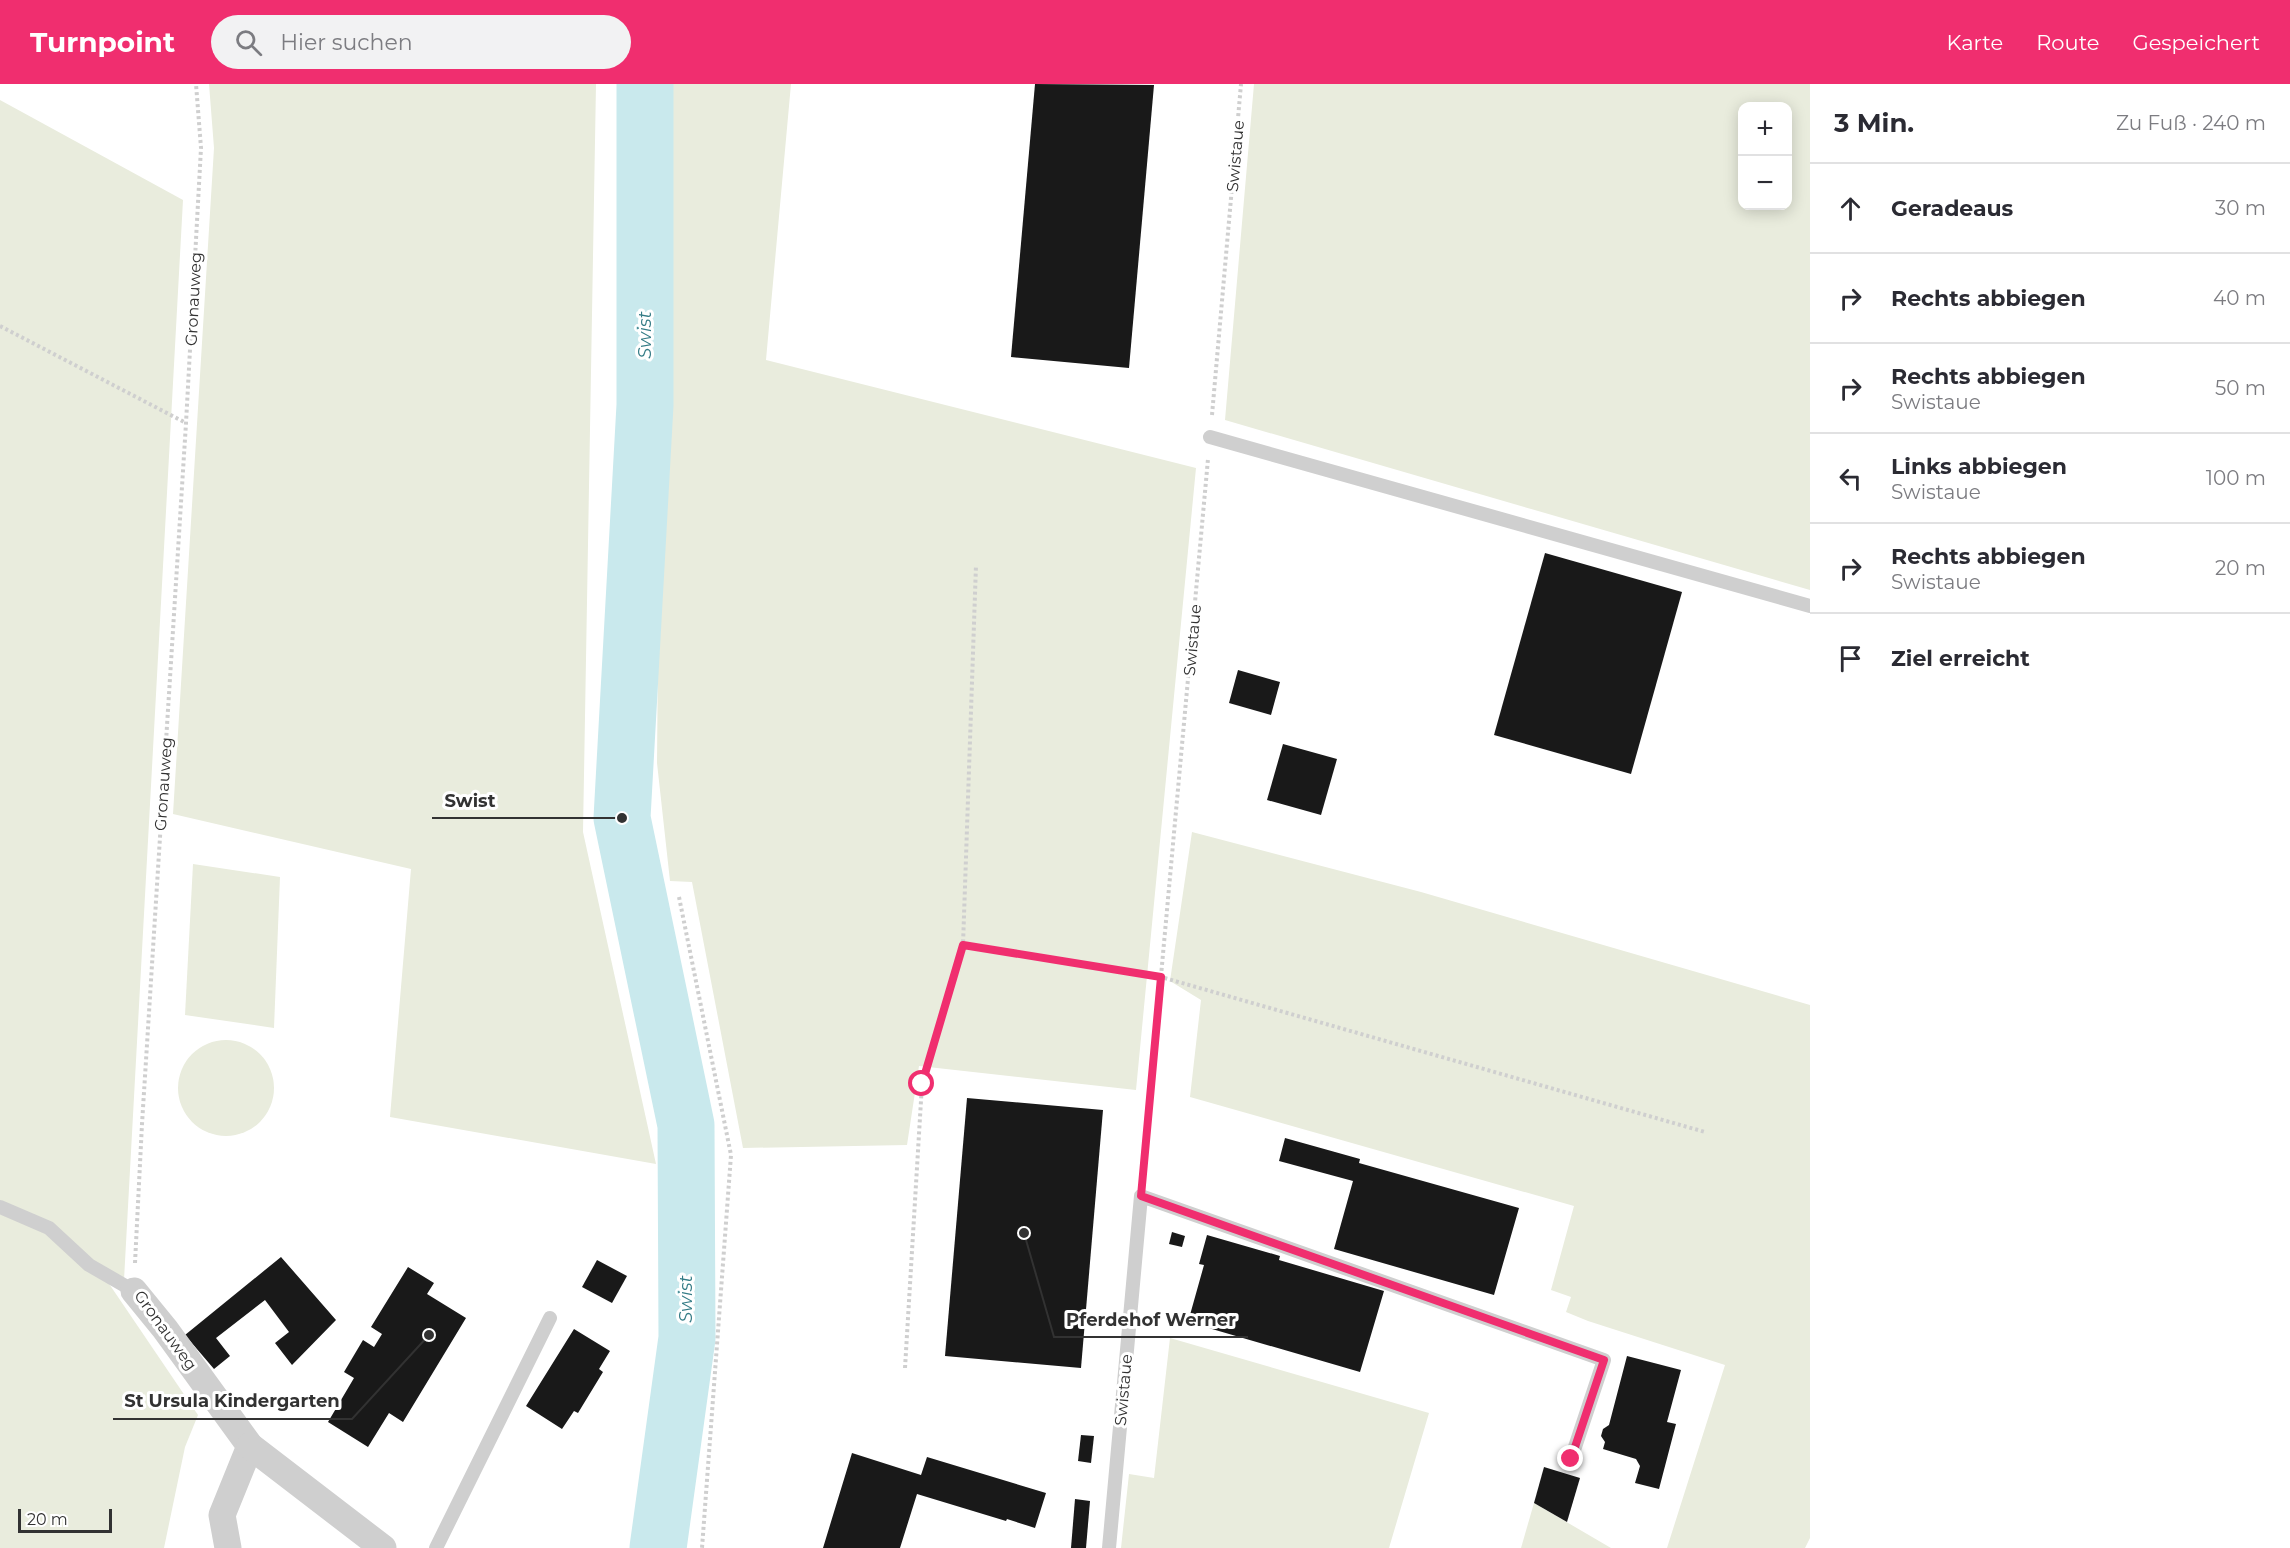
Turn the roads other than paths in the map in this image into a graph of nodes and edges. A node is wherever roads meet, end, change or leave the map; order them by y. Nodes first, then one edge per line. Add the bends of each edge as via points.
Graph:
1 (1210, 437) road end
2 (1810, 606) edge
3 (0, 1207) edge
4 (134, 1291) joint
5 (550, 1318) dead end
6 (250, 1446) junction
7 (1571, 1459) dead end
8 (228, 1548) edge
9 (383, 1548) edge
10 (436, 1548) edge
11 (1109, 1548) edge

1 - 2 lane
3 - 4 lane via 48,1228 89,1265
4 - 6 street, Gronauweg
5 - 10 lane
6 - 8 street via 222,1515
6 - 9 street, Gronauweg
7 - 11 lane, Swistaue via 1604,1360 1141,1196

